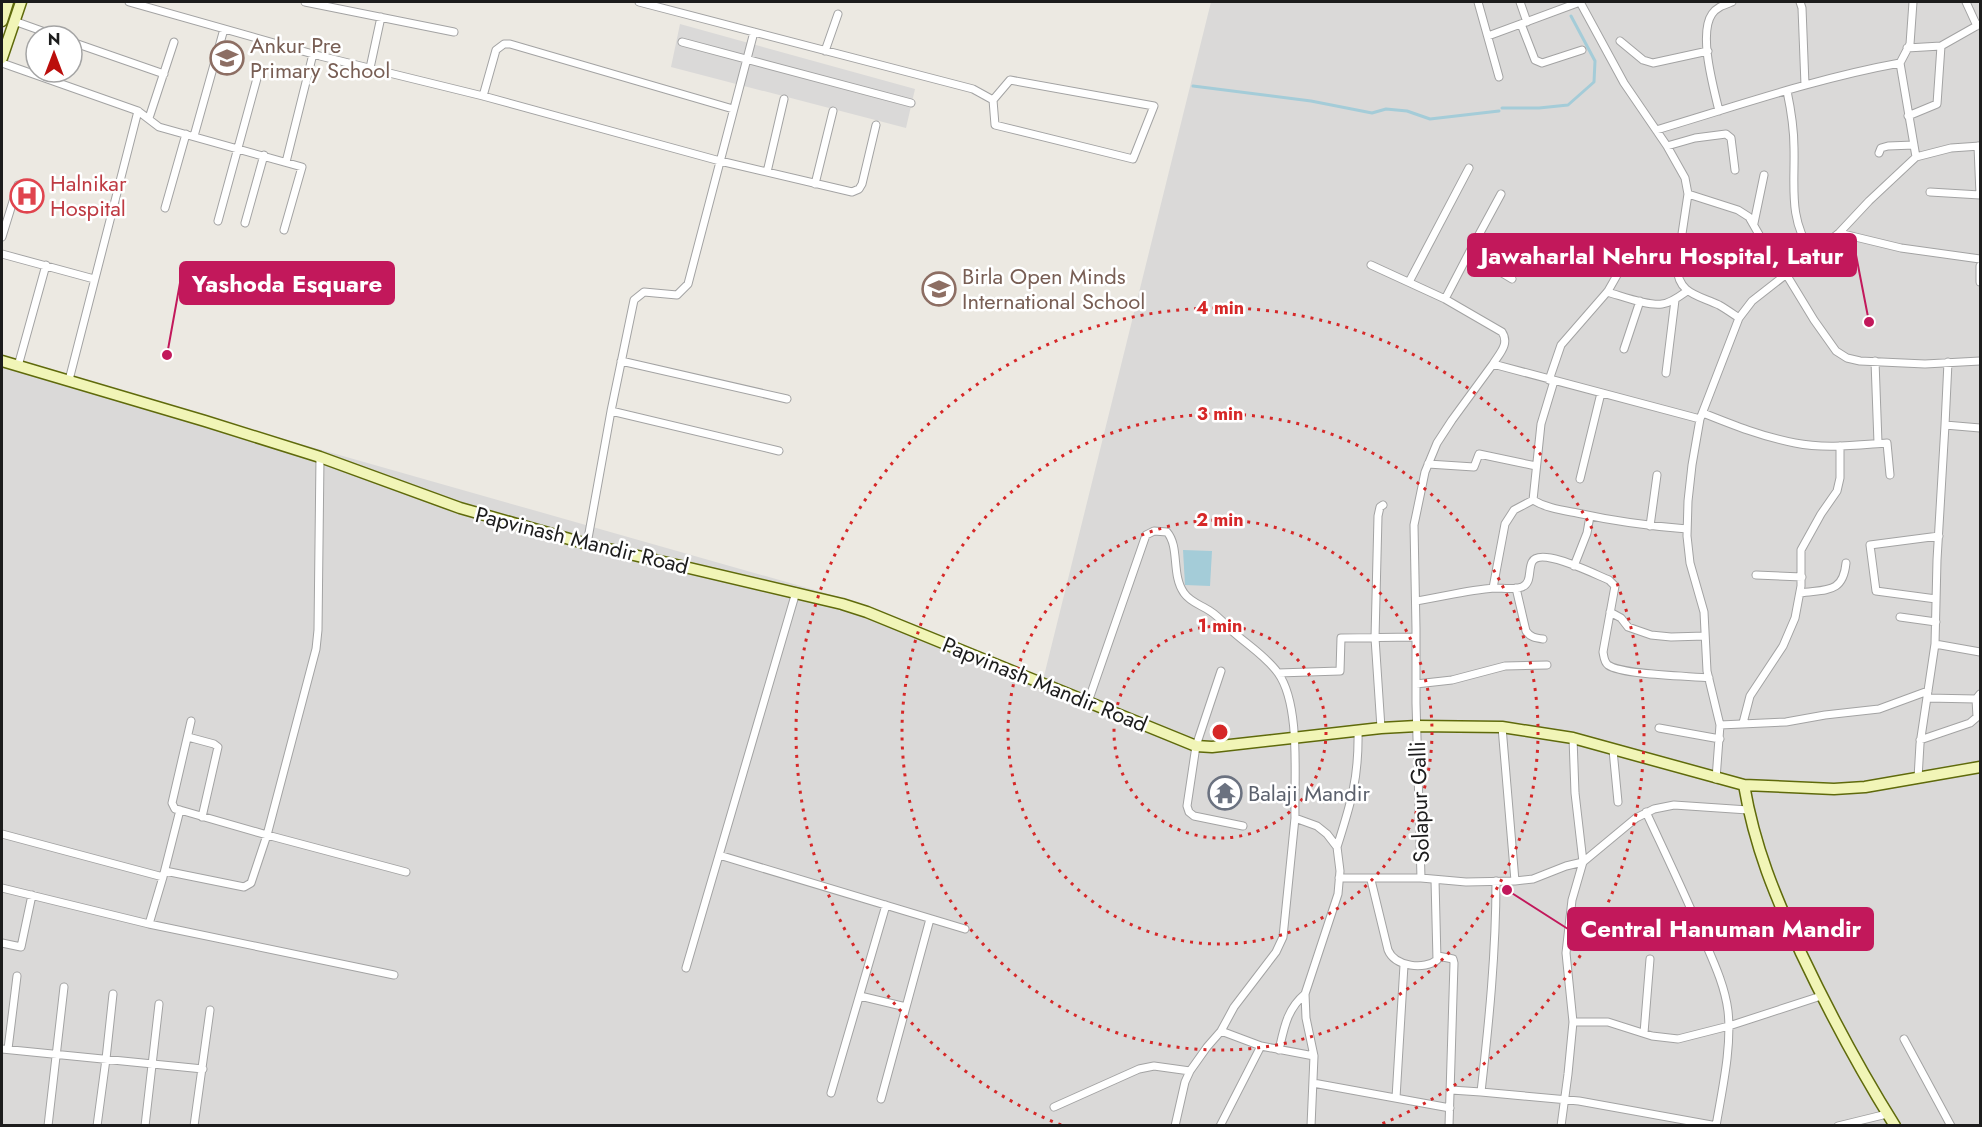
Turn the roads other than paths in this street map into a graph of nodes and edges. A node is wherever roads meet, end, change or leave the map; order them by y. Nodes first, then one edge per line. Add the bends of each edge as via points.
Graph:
1 (21, 2) edge
2 (129, 2) edge
3 (305, 2) edge
4 (639, 2) edge
5 (1478, 2) edge
6 (1520, 2) edge
7 (1580, 2) edge
8 (1732, 2) edge
9 (1800, 2) edge
10 (1913, 2) edge
11 (1966, 2) edge
12 (838, 14) dead end
13 (381, 17) junction
14 (14, 21) junction
15 (1524, 23) junction
16 (24, 25) edge
17 (1979, 25) edge
18 (224, 29) junction
19 (454, 32) dead end
20 (754, 32) junction
21 (1488, 36) junction
22 (1620, 41) dead end
23 (174, 42) dead end
24 (682, 42) dead end
25 (84, 46) edge
26 (1941, 46) junction
27 (1908, 48) junction
28 (1582, 50) dead end
29 (825, 51) junction
30 (1708, 51) junction
31 (313, 54) junction
32 (2, 58) edge
33 (746, 59) junction
34 (2, 63) edge
35 (1900, 63) junction
36 (370, 68) junction
37 (259, 71) dead end
38 (164, 74) junction
39 (1499, 77) dead end
40 (1805, 85) junction
41 (1786, 91) junction
42 (483, 96) junction
43 (784, 99) dead end
44 (993, 100) junction
45 (911, 103) dead end
46 (733, 109) junction
47 (138, 111) junction
48 (833, 111) dead end
49 (1719, 111) junction
50 (1908, 116) junction
51 (149, 118) junction
52 (876, 125) dead end
53 (1656, 130) junction
54 (190, 135) junction
55 (1914, 145) junction
56 (1667, 146) junction
57 (1979, 146) edge
58 (239, 149) junction
59 (1879, 153) dead end
60 (264, 155) junction
61 (1916, 157) junction
62 (720, 161) junction
63 (286, 162) junction
64 (1469, 168) dead end
65 (1735, 170) dead end
66 (767, 172) junction
67 (1764, 175) dead end
68 (815, 184) junction
69 (18, 185) dead end
70 (1930, 192) dead end
71 (1501, 194) dead end
72 (1688, 194) junction
73 (1980, 195) edge
74 (165, 208) dead end
75 (218, 221) dead end
76 (245, 223) dead end
77 (1754, 223) junction
78 (284, 230) dead end
79 (1839, 233) junction
80 (2, 237) edge
81 (1633, 248) dead end
82 (1469, 253) junction
83 (1812, 253) junction
84 (2, 254) edge
85 (1980, 259) edge
86 (46, 265) junction
87 (1371, 265) dead end
88 (1980, 266) edge
89 (1786, 274) junction
90 (94, 279) junction
91 (1512, 279) dead end
92 (1409, 282) junction
93 (1980, 282) edge
94 (1687, 291) junction
95 (1607, 292) junction
96 (1445, 299) junction
97 (1675, 300) junction
98 (1640, 301) junction
99 (1739, 318) junction
100 (1624, 349) dead end
101 (2, 361) edge
102 (621, 361) junction
103 (1875, 361) junction
104 (1980, 361) edge
105 (1948, 362) junction
106 (1493, 364) junction
107 (18, 366) junction
108 (1666, 373) dead end
109 (69, 380) junction
110 (1551, 380) junction
111 (1601, 393) junction
112 (788, 399) dead end
113 (611, 411) junction
114 (1702, 416) junction
115 (1945, 425) junction
116 (1980, 428) edge
117 (1878, 443) junction
118 (1840, 446) junction
119 (779, 451) dead end
120 (320, 457) junction
121 (1428, 464) junction
122 (1536, 466) junction
123 (1657, 475) dead end
124 (1890, 475) dead end
125 (1580, 479) dead end
126 (1533, 500) junction
127 (1383, 505) dead end
128 (1590, 516) junction
129 (1650, 526) junction
130 (1687, 529) junction
131 (1939, 536) junction
132 (587, 544) junction
133 (1846, 563) dead end
134 (1574, 566) junction
135 (1756, 574) dead end
136 (1802, 577) junction
137 (1493, 588) junction
138 (1516, 588) junction
139 (796, 592) junction
140 (1800, 594) junction
141 (1936, 599) junction
142 (1416, 601) junction
143 (1610, 612) junction
144 (1900, 617) dead end
145 (1936, 622) junction
146 (1705, 636) junction
147 (1416, 637) junction
148 (1375, 638) junction
149 (1543, 639) dead end
150 (1935, 644) junction
151 (1980, 652) edge
152 (1547, 665) dead end
153 (1221, 671) dead end
154 (1278, 673) junction
155 (1708, 678) junction
156 (1416, 684) junction
157 (1928, 695) junction
158 (1978, 696) edge
159 (1088, 702) junction
160 (191, 721) dead end
161 (1743, 723) junction
162 (1720, 725) junction
163 (1417, 726) junction
164 (1502, 727) junction
165 (1381, 728) junction
166 (1659, 728) dead end
167 (1358, 731) junction
168 (188, 738) junction
169 (1294, 738) junction
170 (1574, 738) junction
171 (1720, 739) junction
172 (1920, 740) junction
173 (1196, 746) junction
174 (1613, 750) junction
175 (1980, 767) edge
176 (1918, 778) junction
177 (1716, 779) junction
178 (1744, 786) junction
179 (1618, 802) dead end
180 (180, 810) junction
181 (1748, 810) junction
182 (1646, 812) junction
183 (202, 817) junction
184 (1295, 818) junction
185 (1244, 826) dead end
186 (2, 834) edge
187 (267, 834) junction
188 (1337, 847) junction
189 (719, 855) junction
190 (1583, 862) junction
191 (406, 872) dead end
192 (164, 874) junction
193 (1339, 878) junction
194 (1421, 878) junction
195 (1371, 880) junction
196 (1435, 880) junction
197 (1515, 881) junction
198 (1496, 882) junction
199 (2, 888) edge
200 (32, 896) junction
201 (886, 905) junction
202 (930, 919) junction
203 (149, 924) junction
204 (965, 930) dead end
205 (2, 943) edge
206 (1438, 956) junction
207 (1650, 959) dead end
208 (1404, 965) junction
209 (686, 968) dead end
210 (394, 975) dead end
211 (17, 976) dead end
212 (64, 987) dead end
213 (113, 994) dead end
214 (1305, 994) junction
215 (860, 996) junction
216 (1821, 996) junction
217 (159, 1004) dead end
218 (906, 1007) junction
219 (210, 1010) dead end
220 (1573, 1022) junction
221 (1729, 1026) junction
222 (1221, 1031) junction
223 (1644, 1033) junction
224 (1904, 1039) dead end
225 (1260, 1046) junction
226 (5, 1049) edge
227 (1279, 1050) junction
228 (57, 1054) junction
229 (1314, 1056) junction
230 (106, 1059) junction
231 (152, 1064) junction
232 (203, 1069) junction
233 (1190, 1071) junction
234 (1313, 1083) junction
235 (1450, 1090) junction
236 (1481, 1092) junction
237 (831, 1094) dead end
238 (1396, 1098) junction
239 (882, 1099) dead end
240 (1563, 1099) junction
241 (1054, 1107) dead end
242 (1450, 1108) junction
243 (1887, 1114) junction
244 (48, 1125) edge
245 (97, 1125) edge
246 (145, 1125) edge
247 (194, 1125) edge
248 (1175, 1125) edge
249 (1221, 1125) edge
250 (1311, 1125) edge
251 (1449, 1125) edge
252 (1561, 1125) edge
253 (1716, 1125) edge
254 (1838, 1125) edge
255 (1895, 1125) edge
256 (1951, 1125) edge

1 - 14 street
2 - 18 street
3 - 13 street
4 - 20 street
5 - 21 street
6 - 15 street
7 - 15 street
7 - 53 street via 1624,82
8 - 30 street via 1719,7 1708,21
9 - 40 street
10 - 27 street
11 - 17 street
12 - 29 street
13 - 19 street
13 - 36 street
14 - 16 street
14 - 32 street
15 - 21 street
15 - 28 street via 1538,62
17 - 26 street
18 - 31 street
18 - 54 street
20 - 29 street
20 - 33 street
21 - 39 street
22 - 30 street via 1643,60 1653,63
23 - 38 street
24 - 33 street
25 - 38 street
26 - 27 street
26 - 50 street via 1937,104
27 - 35 street
29 - 44 street via 973,89
30 - 49 street
31 - 36 street
31 - 63 street
33 - 45 street
33 - 46 street
34 - 47 street
35 - 40 street
35 - 50 street
36 - 42 street
37 - 58 street
38 - 51 street
40 - 41 street
41 - 49 street
41 - 83 street via 1793,128 1797,225
42 - 46 street via 496,50 510,44
42 - 62 street
43 - 66 street
44 - 44 street via 1010,80 1154,106 1133,159 995,125
46 - 62 street
47 - 51 street
47 - 90 street
48 - 68 street
49 - 53 street
50 - 55 street
51 - 54 street via 159,127
52 - 68 street via 859,189 852,192
53 - 56 street
54 - 58 street
54 - 74 street
55 - 59 street via 1888,146
55 - 61 street
56 - 65 street via 1726,134 1731,138
56 - 72 street via 1681,170
57 - 61 street via 1950,148
57 - 73 street
58 - 60 street
58 - 75 street
60 - 63 street
60 - 76 street
61 - 79 street
62 - 66 street
62 - 102 street via 688,285 677,295 638,295
63 - 78 street via 302,167
64 - 92 street
66 - 68 street
67 - 77 street
69 - 80 street
70 - 73 street
71 - 82 street
72 - 77 street via 1738,210
72 - 94 street via 1677,267
77 - 89 street via 1773,259
79 - 83 street
79 - 85 street via 1901,248
81 - 95 street
82 - 91 street
82 - 96 street
83 - 89 street
84 - 86 street
86 - 90 street
86 - 107 street
87 - 92 street, Solapur Galli
88 - 93 street
89 - 99 street via 1752,301
89 - 103 street via 1836,351 1847,358
90 - 109 street
92 - 96 street, Solapur Galli
94 - 97 street
94 - 99 street
95 - 98 street
95 - 110 street via 1561,345
96 - 106 street, Solapur Galli via 1502,332 1505,345
97 - 98 street via 1663,304
97 - 108 street
98 - 100 street
99 - 114 street
101 - 107 street, Papvinash Mandir Road
102 - 112 street
102 - 113 street
103 - 105 street
103 - 117 street
104 - 105 street
105 - 115 street
106 - 110 street
106 - 121 street, Solapur Galli via 1437,443
107 - 109 street, Papvinash Mandir Road
109 - 120 street, Papvinash Mandir Road
110 - 111 street
110 - 122 street
111 - 114 street
111 - 125 street
113 - 119 street
113 - 132 street
114 - 118 street via 1796,443
114 - 130 street via 1692,465
115 - 116 street
115 - 131 street
117 - 118 street
117 - 124 street via 1887,443
118 - 136 street via 1837,491 1804,542
120 - 132 street, Papvinash Mandir Road via 460,508
120 - 187 street via 316,649
121 - 122 street via 1474,467 1479,454
121 - 142 street, Solapur Galli via 1414,525
122 - 126 street
123 - 129 street
126 - 128 street via 1543,506
126 - 137 street via 1514,510 1505,525
127 - 148 street via 1378,516
128 - 129 street
128 - 134 street
129 - 130 street
130 - 146 street
131 - 141 street
131 - 141 street via 1870,545 1876,591
132 - 139 street, Papvinash Mandir Road
133 - 140 street via 1841,584
134 - 138 street via 1538,557 1531,564 1524,586
134 - 143 street via 1615,586
135 - 136 street
136 - 140 street
137 - 138 street
137 - 142 street
138 - 149 street via 1526,631
139 - 159 street, Papvinash Mandir Road via 867,612
139 - 189 street
140 - 161 street via 1783,646 1750,696
141 - 145 street
142 - 147 street, Solapur Galli
143 - 146 street via 1628,627 1651,635
143 - 155 street via 1603,652 1610,666 1639,673
144 - 145 street
145 - 150 street
146 - 155 street
147 - 148 street
147 - 156 street, Solapur Galli
148 - 154 street via 1341,638 1340,671
148 - 165 street
150 - 151 street
150 - 157 street
152 - 156 street via 1505,666 1452,680
153 - 173 street
154 - 159 street via 1220,619 1184,594 1178,581 1173,539 1167,532 1154,531 1146,535
154 - 169 street via 1289,698
155 - 162 street
156 - 163 street, Solapur Galli
157 - 158 street
157 - 161 street via 1880,709 1786,722
157 - 172 street
158 - 172 street via 1977,717 1970,723
159 - 173 street, Papvinash Mandir Road
160 - 168 street
161 - 162 street
162 - 171 street
163 - 164 street, Papvinash Mandir Road
163 - 165 street, Papvinash Mandir Road
163 - 194 street, Solapur Galli
164 - 170 street, Papvinash Mandir Road
164 - 197 street
165 - 167 street, Papvinash Mandir Road
166 - 171 street
167 - 169 street, Papvinash Mandir Road
167 - 188 street via 1356,784
168 - 180 street via 172,803
168 - 183 street via 218,747
169 - 173 street, Papvinash Mandir Road
169 - 184 street
170 - 174 street, Papvinash Mandir Road
170 - 190 street
171 - 177 street
172 - 176 street
173 - 185 street via 1187,801 1189,812
174 - 177 street, Papvinash Mandir Road
174 - 179 street
175 - 176 street, Papvinash Mandir Road
176 - 178 street, Papvinash Mandir Road via 1834,789
177 - 178 street, Papvinash Mandir Road
178 - 181 street
180 - 183 street
180 - 192 street
181 - 182 street via 1674,805
181 - 216 street via 1772,889
182 - 190 street
182 - 221 street via 1722,982
183 - 187 street
184 - 188 street via 1317,826
184 - 222 street via 1283,937
186 - 192 street
187 - 191 street
187 - 192 street via 251,882 244,887
188 - 193 street
189 - 201 street
189 - 209 street
190 - 197 street
190 - 220 street via 1572,900 1566,953
192 - 203 street
193 - 195 street
193 - 214 street via 1338,894
194 - 195 street
194 - 196 street
195 - 208 street via 1388,950 1393,959
196 - 198 street
196 - 206 street
197 - 198 street
198 - 236 street via 1496,938
199 - 200 street
200 - 203 street
200 - 205 street via 21,947
201 - 202 street
201 - 215 street
202 - 204 street
202 - 218 street
203 - 210 street
206 - 208 street via 1432,963
206 - 235 street via 1450,957 1454,963
207 - 223 street
208 - 238 street
211 - 226 street
212 - 228 street
213 - 230 street
214 - 227 street via 1292,1007
214 - 229 street
215 - 218 street
215 - 237 street
216 - 221 street
216 - 243 street
217 - 231 street
218 - 239 street
219 - 232 street
220 - 223 street via 1608,1022
220 - 240 street
221 - 223 street via 1678,1039
221 - 253 street
222 - 225 street
222 - 233 street
224 - 256 street
225 - 227 street
225 - 249 street
226 - 228 street
227 - 229 street
228 - 230 street
228 - 244 street
229 - 234 street
230 - 231 street
230 - 245 street
231 - 232 street
231 - 246 street
232 - 247 street
233 - 241 street via 1139,1069
233 - 248 street
234 - 238 street
234 - 250 street
235 - 236 street
235 - 242 street
236 - 240 street
238 - 242 street
240 - 252 street
240 - 253 street
242 - 251 street
243 - 254 street
243 - 255 street

